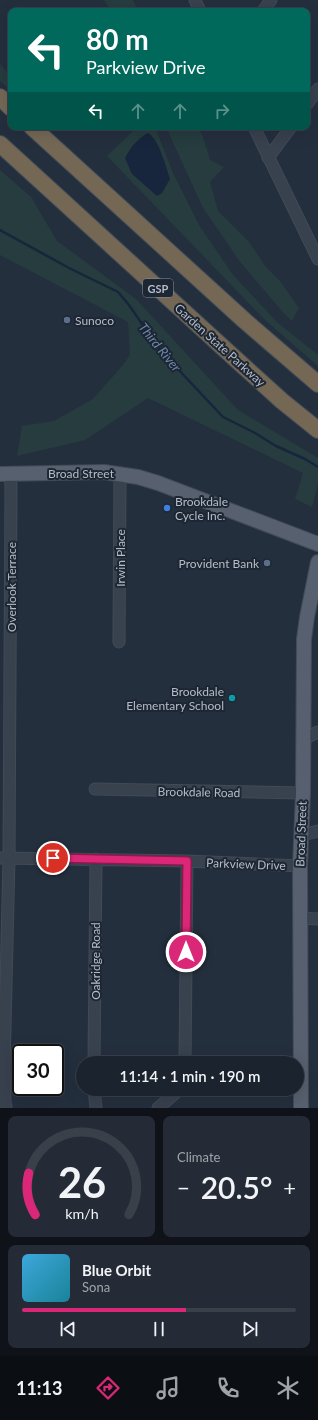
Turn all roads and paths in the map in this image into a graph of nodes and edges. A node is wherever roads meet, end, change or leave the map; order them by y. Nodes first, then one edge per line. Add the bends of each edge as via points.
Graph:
1 (318, 89) edge
2 (0, 97) edge
3 (310, 100) edge
4 (8, 105) edge
5 (35, 130) edge
6 (255, 130) edge
7 (289, 130) edge
8 (0, 144) edge
9 (268, 158) junction
10 (317, 251) edge
11 (318, 384) edge
12 (318, 430) edge
13 (120, 473) junction
14 (5, 474) edge
15 (318, 544) edge
16 (318, 562) edge
17 (119, 642) dead end
18 (318, 732) edge
19 (303, 739) junction
20 (95, 789) dead end
21 (303, 793) junction
22 (318, 831) edge
23 (302, 835) junction
24 (5, 858) edge
25 (96, 859) junction
26 (187, 861) junction
27 (300, 866) junction
28 (301, 918) junction
29 (318, 919) edge
30 (94, 1056) edge
31 (185, 1056) edge
32 (95, 1096) edge
33 (172, 1096) edge
34 (6, 1108) edge
35 (96, 1108) edge
36 (158, 1108) edge
37 (301, 1108) edge

1 - 3 street
2 - 4 highway
5 - 11 highway, GSP via 239,316
6 - 9 street
7 - 9 street
8 - 12 highway, Garden State Parkway / GSP via 282,401
9 - 10 street
13 - 14 main road, Broad Street via 88,471
13 - 15 main road, Broad Street via 158,483
13 - 17 street, Irwin Place
14 - 24 street, Overlook Terrace via 11,503
16 - 19 main road, Broad Street via 304,639
18 - 19 street
19 - 21 main road, Broad Street
20 - 21 street, Brookdale Road
21 - 23 main road, Broad Street
22 - 23 street
23 - 27 main road, Broad Street
24 - 25 street, Parkview Drive
24 - 34 street, Overlook Terrace
25 - 26 street, Parkview Drive
25 - 30 street, Oakridge Road
26 - 27 street, Parkview Drive
26 - 31 street
27 - 28 main road, Broad Street
28 - 29 street
28 - 37 main road, Broad Street
32 - 35 street
33 - 36 street

